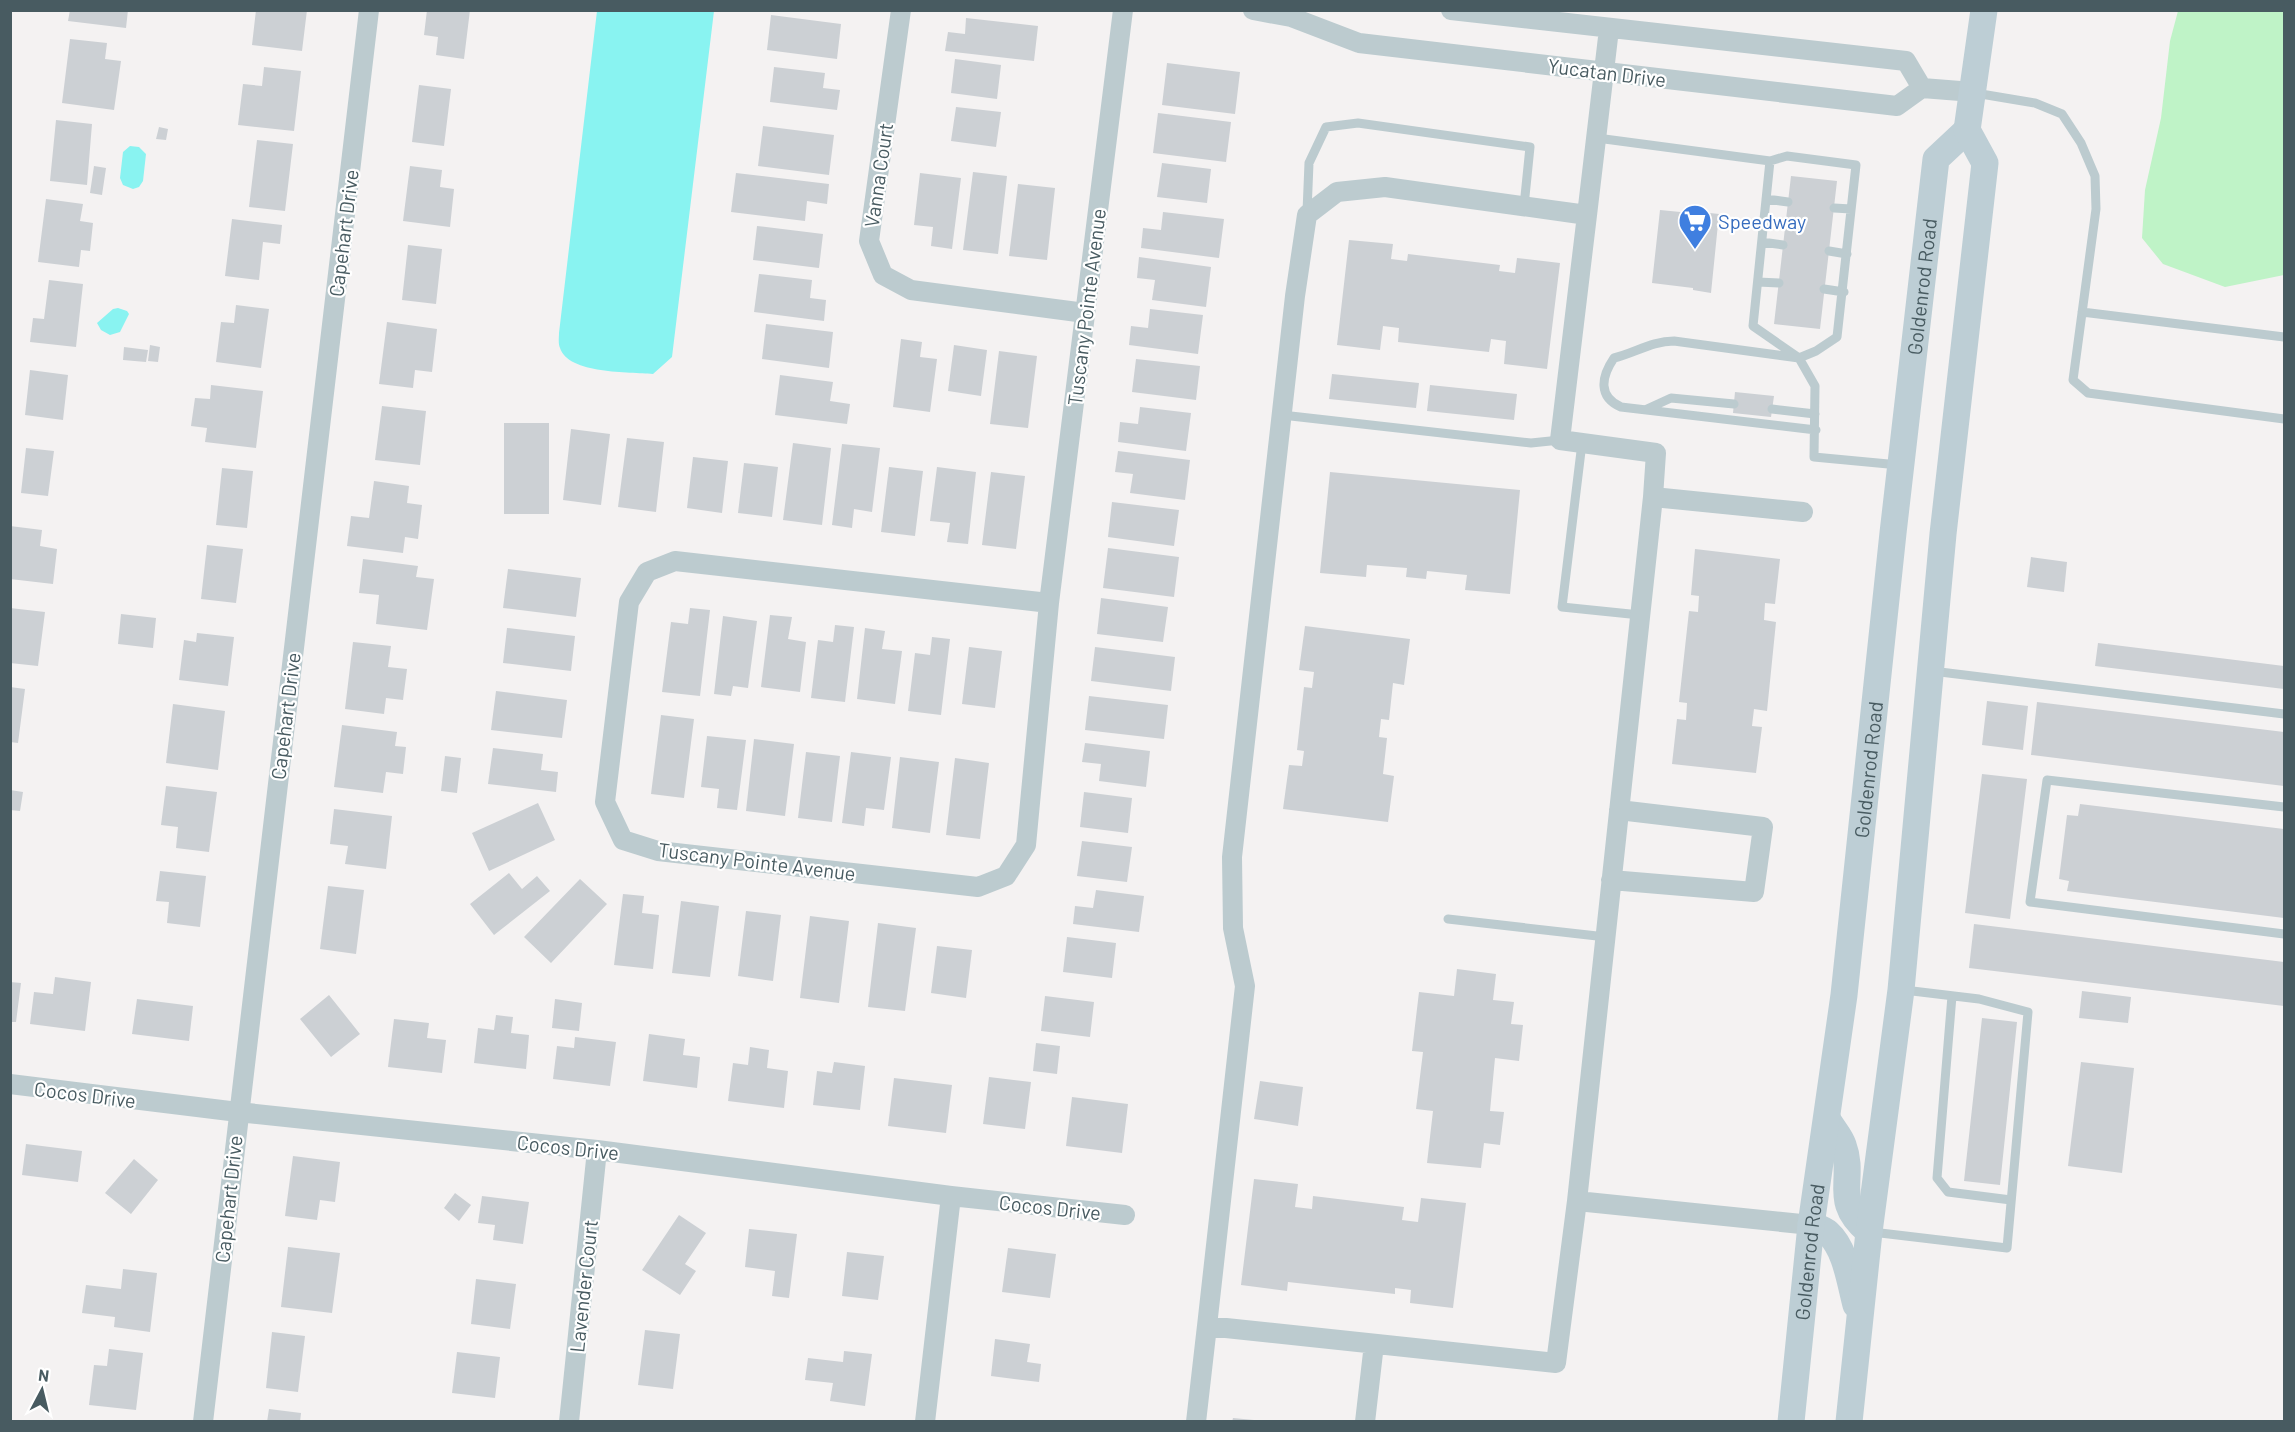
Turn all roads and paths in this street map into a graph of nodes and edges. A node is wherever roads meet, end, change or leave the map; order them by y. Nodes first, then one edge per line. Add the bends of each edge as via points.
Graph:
1 (369, 10) edge
2 (901, 10) edge
3 (1123, 10) edge
4 (1253, 10) edge
5 (1317, 10) edge
6 (1451, 10) edge
7 (1984, 10) edge
8 (1291, 17) junction
9 (1609, 29) junction
10 (1605, 72) junction
11 (1922, 87) junction
12 (1973, 92) junction
13 (1967, 130) junction
14 (1598, 138) junction
15 (1770, 161) junction
16 (1766, 199) junction
17 (1788, 202) dead end
18 (1524, 206) junction
19 (1834, 208) dead end
20 (1851, 209) junction
21 (1307, 215) junction
22 (1587, 215) junction
23 (1762, 242) junction
24 (1784, 245) dead end
25 (1829, 251) dead end
26 (1847, 254) junction
27 (1758, 282) junction
28 (1779, 283) dead end
29 (1824, 289) dead end
30 (1844, 292) junction
31 (2082, 312) junction
32 (1085, 313) junction
33 (2284, 337) edge
34 (1799, 358) junction
35 (1734, 404) dead end
36 (1772, 409) dead end
37 (1645, 410) junction
38 (1815, 414) junction
39 (1282, 415) junction
40 (2284, 419) edge
41 (1816, 430) junction
42 (1560, 440) junction
43 (1582, 443) junction
44 (1901, 465) junction
45 (1653, 497) junction
46 (1803, 512) dead end
47 (1049, 603) junction
48 (1640, 615) junction
49 (1930, 670) junction
50 (2284, 714) edge
51 (2284, 807) edge
52 (1619, 810) junction
53 (1611, 880) junction
54 (1448, 919) dead end
55 (2284, 934) edge
56 (1606, 937) junction
57 (1900, 990) junction
58 (1952, 996) junction
59 (10, 1084) edge
60 (238, 1112) junction
61 (1828, 1120) junction
62 (597, 1150) junction
63 (951, 1196) junction
64 (2011, 1200) junction
65 (1577, 1201) junction
66 (1125, 1215) dead end
67 (1811, 1225) junction
68 (1869, 1232) junction
69 (1860, 1321) junction
70 (1207, 1326) junction
71 (1374, 1344) junction
72 (203, 1422) edge
73 (569, 1422) edge
74 (925, 1422) edge
75 (1196, 1422) edge
76 (1365, 1422) edge
77 (1791, 1422) edge
78 (1849, 1422) edge

1 - 60 street, Capehart Drive
2 - 32 street, Vanna Court via 869,242 883,274 911,290
3 - 32 street, Tuscany Pointe Avenue
4 - 8 street, Yucatan Drive
5 - 8 street, Yucatan Drive
6 - 9 street
7 - 12 main road
8 - 10 street, Yucatan Drive via 1359,43
9 - 10 street
9 - 11 street via 1906,61
10 - 11 street, Yucatan Drive via 1897,106
10 - 14 street
11 - 12 street
12 - 13 main road
12 - 31 lane via 2035,103 2062,114 2081,143 2095,176 2096,209
13 - 44 main road, Goldenrod Road via 1936,159
13 - 49 main road via 1985,163
14 - 15 lane
14 - 22 street
15 - 16 lane
15 - 20 lane via 1787,156 1856,165
16 - 17 lane
16 - 23 lane
18 - 21 street via 1385,187 1337,192
18 - 21 lane via 1530,147 1358,123 1326,128 1309,163
18 - 22 street
19 - 20 lane
20 - 26 lane
21 - 39 street
22 - 42 street
23 - 24 lane
23 - 27 lane
25 - 26 lane
26 - 30 lane
27 - 28 lane
27 - 34 lane via 1753,326
29 - 30 lane
30 - 34 lane via 1837,338
31 - 33 lane
31 - 40 lane via 2073,380 2088,393
32 - 47 street, Tuscany Pointe Avenue
34 - 37 lane via 1657,341 1635,353 1614,358 1604,380 1611,403
34 - 38 lane via 1815,387
35 - 37 lane via 1671,398
36 - 38 lane
37 - 41 lane
38 - 41 lane
39 - 42 lane via 1531,443
39 - 70 street via 1232,857 1233,928 1245,986
41 - 44 lane via 1814,457
42 - 43 street
43 - 45 street via 1656,453
43 - 48 lane via 1562,607
44 - 61 main road, Goldenrod Road
45 - 46 street
45 - 48 street
47 - 47 street, Tuscany Pointe Avenue via 1026,845 1006,876 978,887 658,851 623,840 605,802 629,602 647,572 675,561
48 - 52 street
49 - 50 lane
49 - 57 main road
51 - 55 lane via 2047,780 2030,902
52 - 53 street
52 - 53 street via 1763,827 1754,892
53 - 56 street
54 - 56 lane
56 - 65 street
57 - 58 lane
57 - 68 main road
58 - 64 lane via 1937,1178 1948,1192
58 - 64 lane via 2028,1012
59 - 60 street, Cocos Drive
60 - 62 street, Cocos Drive
60 - 72 street, Capehart Drive
61 - 67 main road, Goldenrod Road
61 - 68 main road via 1843,1145 1851,1213
62 - 63 street, Cocos Drive
62 - 73 street, Lavender Court
63 - 66 street, Cocos Drive
63 - 74 street
64 - 68 lane via 2007,1248
65 - 67 street
65 - 71 street via 1556,1363
67 - 69 main road via 1827,1232 1840,1250
67 - 77 main road, Goldenrod Road
68 - 69 main road
69 - 78 main road
70 - 71 street
70 - 75 street
71 - 76 street

